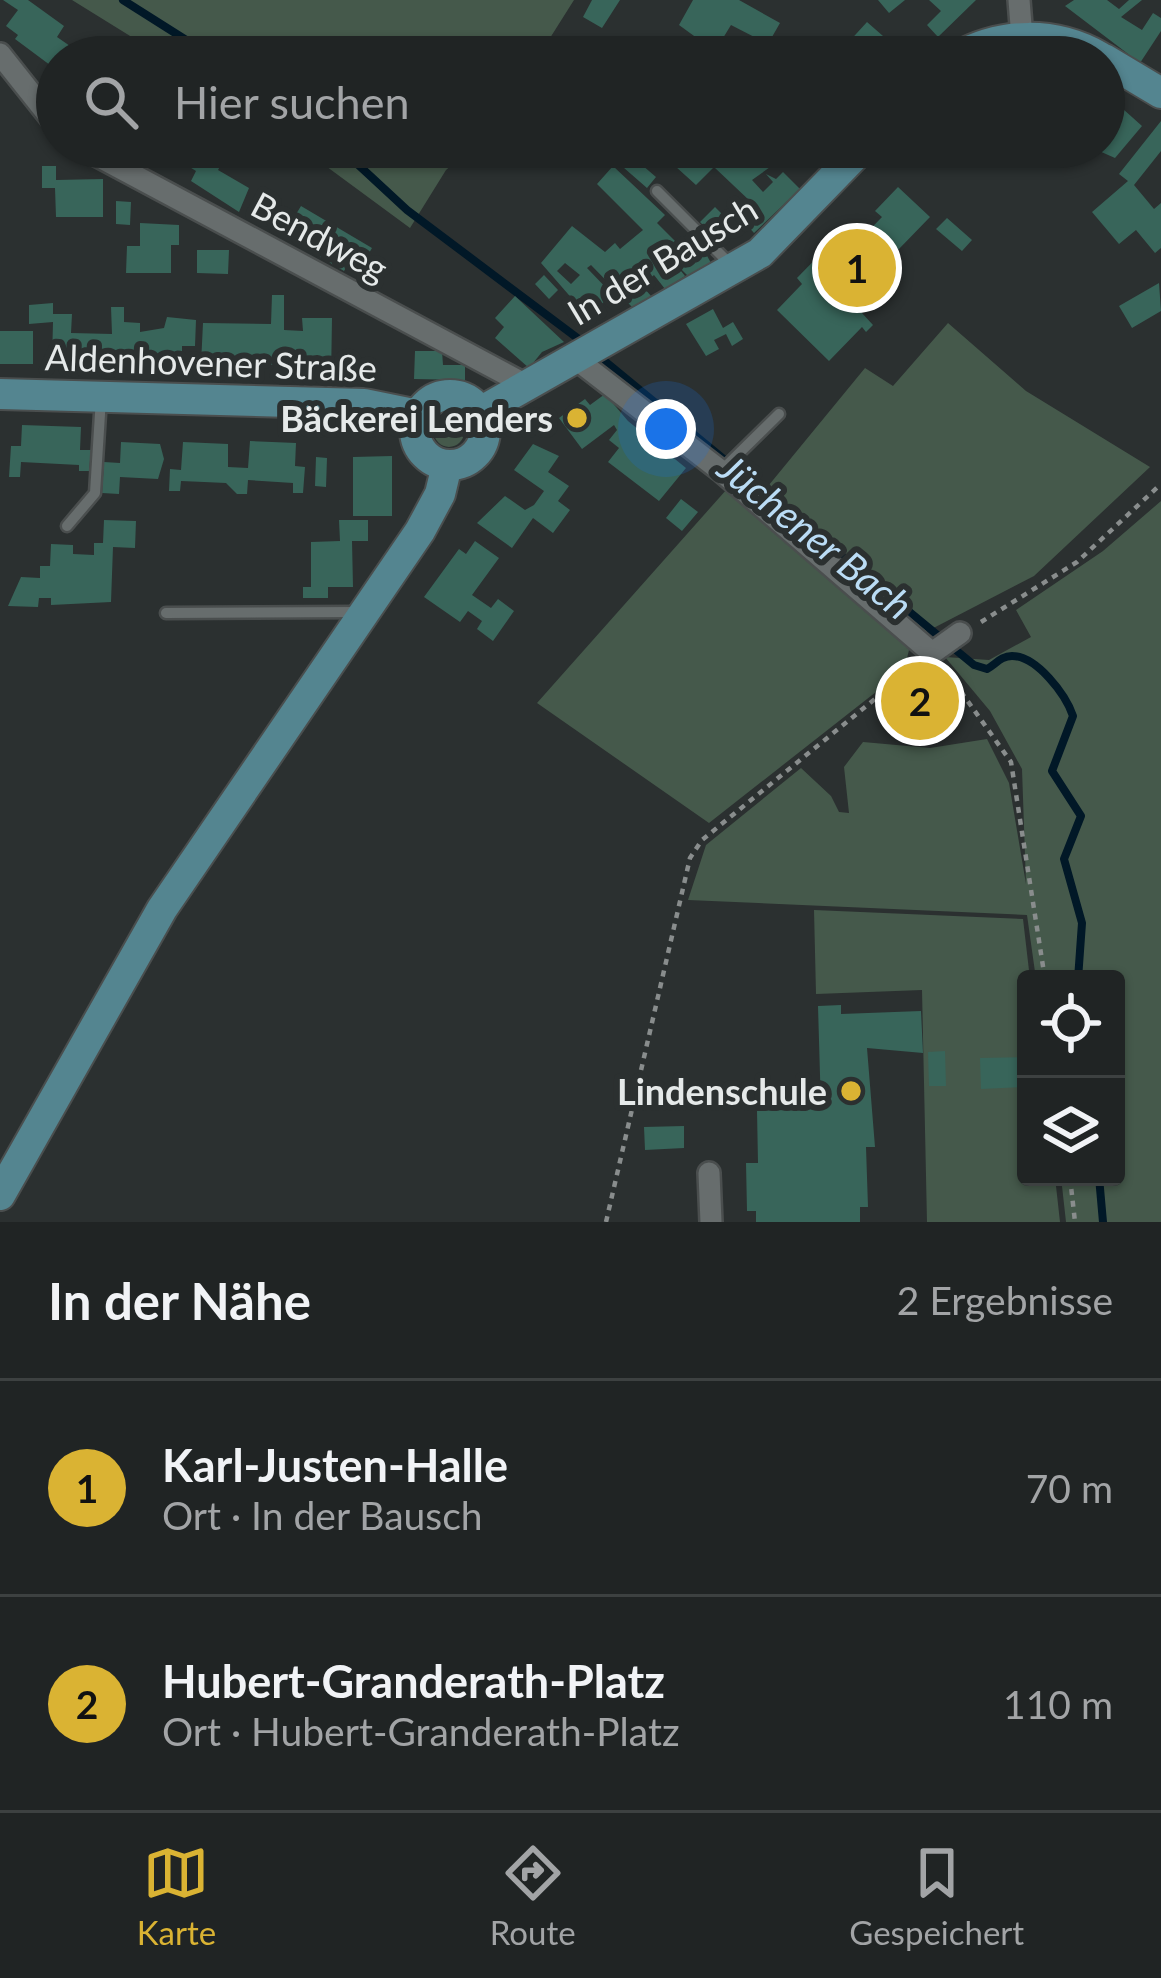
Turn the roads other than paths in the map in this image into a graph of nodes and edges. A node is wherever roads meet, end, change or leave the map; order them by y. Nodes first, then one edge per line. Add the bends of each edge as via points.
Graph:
1 (1019, 0) edge
2 (1022, 36) edge
3 (0, 54) edge
4 (1125, 72) edge
5 (1161, 93) edge
6 (36, 99) edge
7 (120, 168) edge
8 (844, 168) edge
9 (657, 191) dead end
10 (734, 269) junction
11 (586, 353) junction
12 (528, 386) junction
13 (0, 394) edge
14 (101, 394) junction
15 (480, 412) junction
16 (779, 414) dead end
17 (418, 415) junction
18 (447, 465) junction
19 (724, 469) junction
20 (67, 526) dead end
21 (363, 612) junction
22 (166, 613) dead end
23 (944, 644) road end
24 (709, 1173) dead end
25 (0, 1195) edge
26 (711, 1222) edge

1 - 2 street
3 - 6 street
4 - 5 street
7 - 12 street, Bendweg
8 - 10 street, In der Bausch via 780,238
9 - 10 lane
10 - 11 street, In der Bausch
11 - 12 street, In der Bausch
11 - 19 street
12 - 15 street, In der Bausch
13 - 14 street, Aldenhovener Straße
14 - 17 street, Aldenhovener Straße via 364,404
14 - 20 lane via 95,493
15 - 17 street via 446,395
15 - 18 street via 478,451
16 - 19 lane
17 - 18 street via 419,445
18 - 21 street via 431,513
19 - 23 street
21 - 22 lane
21 - 25 street via 161,909
24 - 26 street

